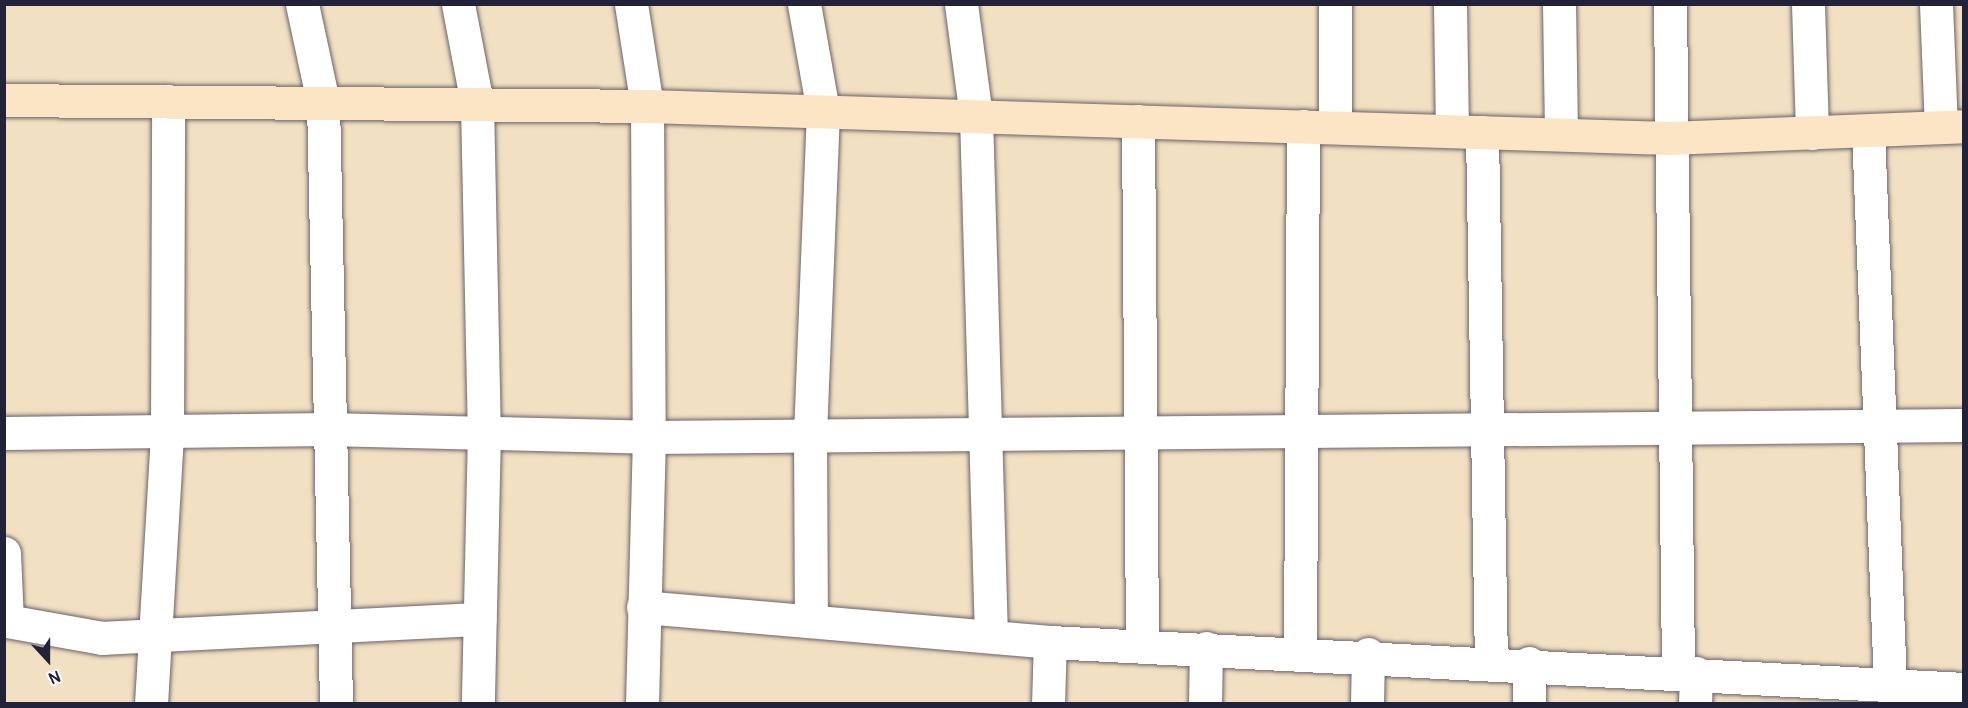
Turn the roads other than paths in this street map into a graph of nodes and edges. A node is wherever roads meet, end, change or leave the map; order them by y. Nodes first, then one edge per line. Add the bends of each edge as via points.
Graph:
1 (302, 4) edge
2 (458, 4) edge
3 (631, 4) edge
4 (804, 4) edge
5 (961, 4) edge
6 (1335, 4) edge
7 (1450, 4) edge
8 (1559, 4) edge
9 (1670, 4) edge
10 (1808, 4) edge
11 (1936, 4) edge
12 (4, 100) edge
13 (168, 101) junction
14 (323, 102) junction
15 (477, 104) junction
16 (647, 106) junction
17 (823, 111) junction
18 (976, 116) junction
19 (1138, 121) junction
20 (1303, 126) junction
21 (1952, 126) edge
22 (1335, 127) junction
23 (1467, 131) junction
24 (1868, 131) junction
25 (1812, 132) junction
26 (1561, 134) junction
27 (1669, 138) junction
28 (1964, 425) edge
29 (1880, 427) junction
30 (328, 429) junction
31 (1674, 431) junction
32 (484, 432) junction
33 (1487, 432) junction
34 (4, 433) edge
35 (1299, 433) junction
36 (167, 434) junction
37 (1141, 434) junction
38 (984, 435) junction
39 (810, 436) junction
40 (649, 437) junction
41 (4, 553) edge
42 (643, 607) junction
43 (480, 619) junction
44 (811, 621) junction
45 (334, 627) junction
46 (155, 635) junction
47 (991, 636) junction
48 (1050, 642) junction
49 (1142, 645) junction
50 (1206, 648) junction
51 (1300, 651) junction
52 (1368, 654) junction
53 (1491, 661) junction
54 (1529, 663) junction
55 (1690, 683) edge
56 (1890, 684) junction
57 (1964, 689) edge
58 (1855, 693) edge
59 (151, 704) edge
60 (336, 704) edge
61 (478, 704) edge
62 (642, 704) edge
63 (1048, 704) edge
64 (1205, 704) edge
65 (1367, 704) edge
66 (1529, 704) edge

1 - 14 street
2 - 15 street
3 - 16 street
4 - 17 street
5 - 18 street
6 - 22 street
7 - 23 street
8 - 26 street
9 - 27 street
10 - 25 street
11 - 21 street
12 - 13 main road
13 - 14 main road
13 - 36 street
14 - 15 main road
14 - 30 street
15 - 16 main road
15 - 32 street
16 - 17 main road
16 - 40 street
17 - 18 main road
17 - 39 street
18 - 19 main road
18 - 38 street
19 - 20 main road
19 - 37 street
20 - 22 main road
20 - 35 street
21 - 24 main road
22 - 23 main road
23 - 26 main road
23 - 33 street
24 - 25 main road
24 - 29 street
25 - 27 main road
26 - 27 main road
27 - 31 street
28 - 29 street
29 - 31 street
29 - 56 street
30 - 32 street
30 - 36 street
30 - 45 street
31 - 33 street
31 - 55 street
32 - 40 street
32 - 43 street
33 - 35 street
33 - 53 street
34 - 36 street
35 - 37 street
35 - 51 street
36 - 46 street
37 - 38 street
37 - 49 street
38 - 39 street
38 - 47 street
39 - 40 street
39 - 44 street
40 - 42 street
41 - 46 street via 7,621 102,638
42 - 44 street
42 - 62 street
43 - 45 street
43 - 61 street
44 - 47 street
45 - 46 street
45 - 60 street
46 - 59 street
47 - 48 street
48 - 49 street
48 - 63 street
49 - 50 street
50 - 51 street
50 - 64 street
51 - 52 street
52 - 53 street
52 - 65 street
53 - 54 street
54 - 55 street
54 - 66 street
55 - 58 street
56 - 57 street
56 - 58 street

